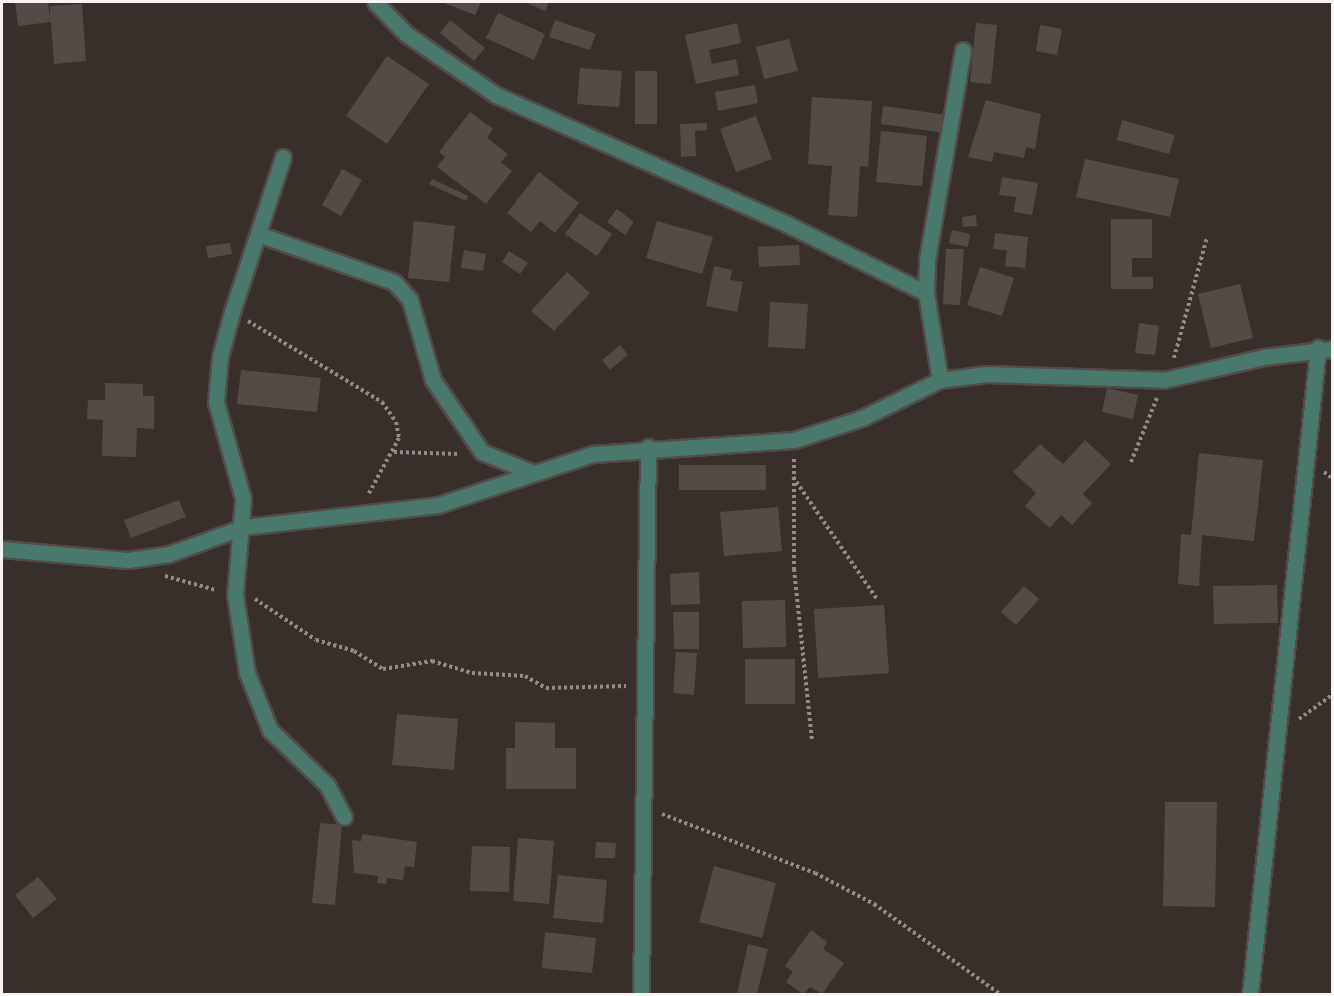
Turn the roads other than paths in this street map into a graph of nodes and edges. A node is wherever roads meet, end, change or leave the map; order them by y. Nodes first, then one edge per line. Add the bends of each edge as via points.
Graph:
1 (375, 2) edge
2 (963, 50) dead end
3 (283, 157) dead end
4 (258, 234) junction
5 (926, 293) junction
6 (1325, 348) edge
7 (940, 380) junction
8 (648, 447) junction
9 (531, 472) junction
10 (243, 526) junction
11 (2, 549) edge
12 (344, 817) dead end
13 (641, 994) edge
14 (1250, 994) edge

1 - 5 street via 406,34 495,95 787,224
2 - 5 street via 932,226
3 - 4 street
4 - 9 street via 394,282 410,300 433,380 482,452
4 - 10 street via 232,312 216,402 238,476
5 - 7 street
6 - 7 street via 1164,380 987,374
6 - 14 street
7 - 8 street via 862,418 794,440
8 - 9 street via 593,454
8 - 13 street
9 - 10 street via 438,505
10 - 11 street via 169,554 128,560
10 - 12 street via 235,595 238,634 258,706 283,745 335,795

